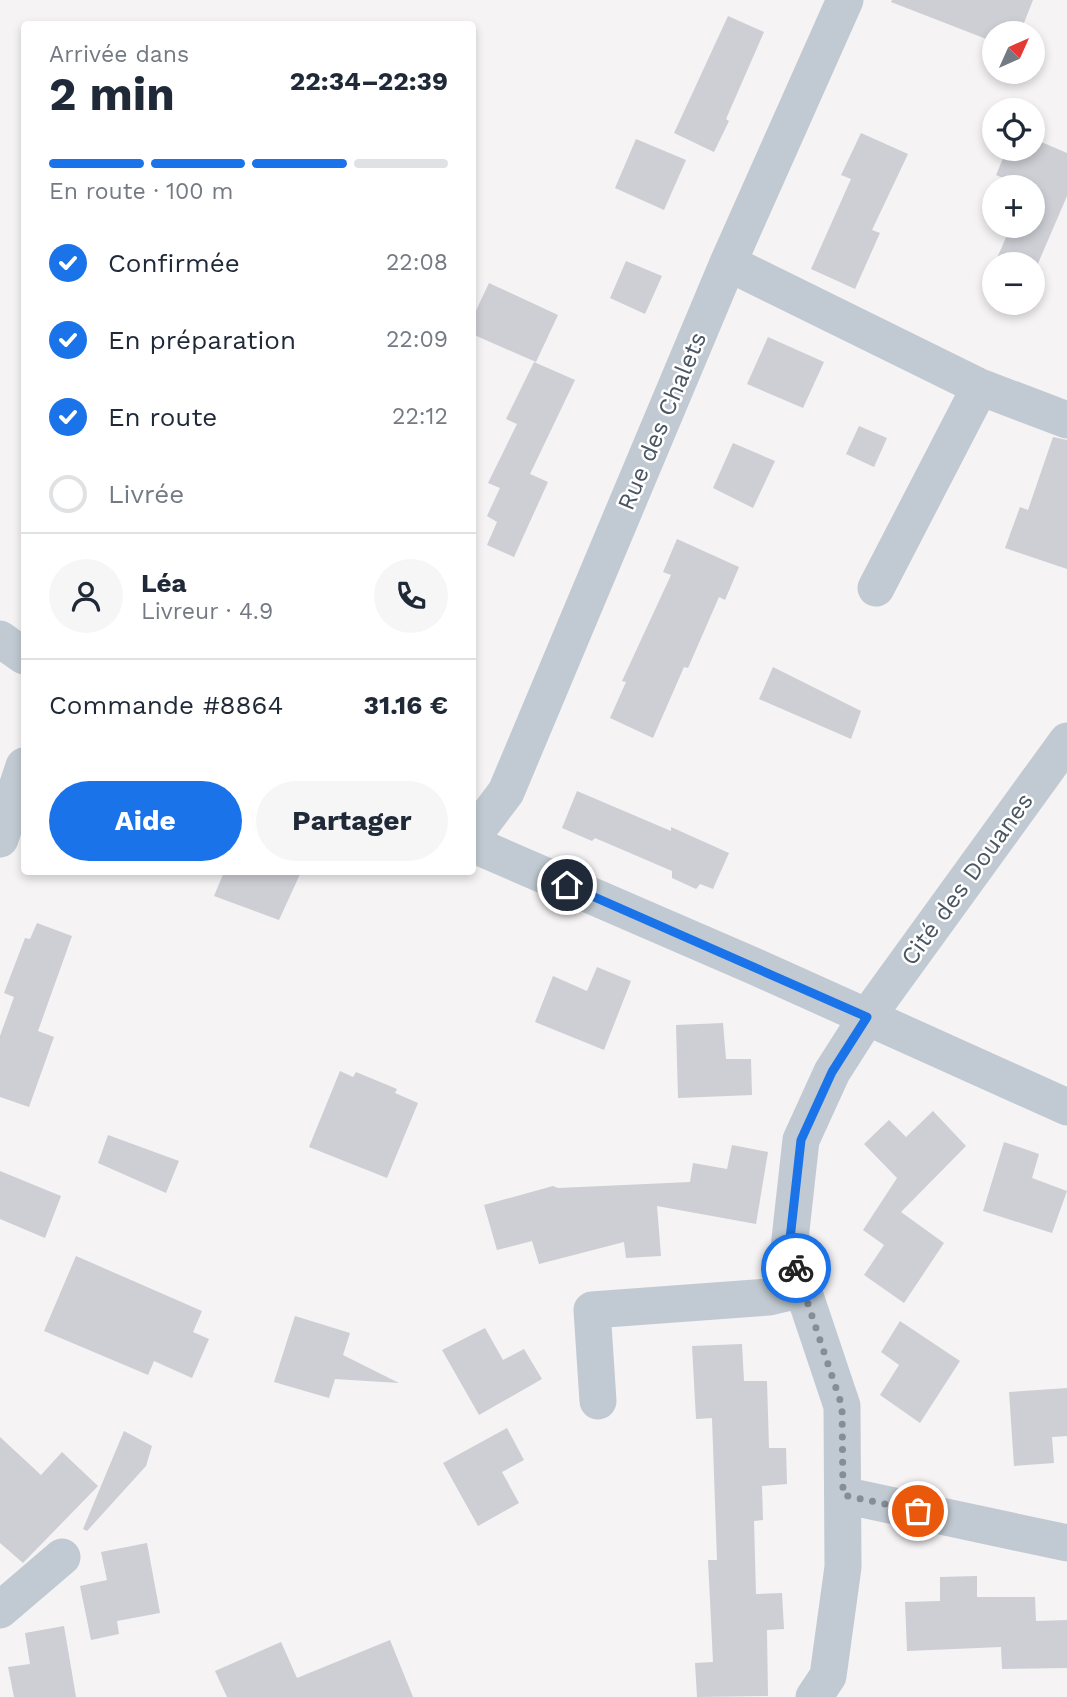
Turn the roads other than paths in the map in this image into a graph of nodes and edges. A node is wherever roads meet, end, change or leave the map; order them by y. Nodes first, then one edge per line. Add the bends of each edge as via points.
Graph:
1 (845, 0) edge
2 (728, 262) junction
3 (980, 387) junction
4 (1067, 420) edge
5 (876, 588) dead end
6 (0, 639) edge
7 (21, 654) edge
8 (1067, 741) edge
9 (21, 774) edge
10 (476, 832) edge
11 (0, 839) edge
12 (476, 846) edge
13 (867, 1017) junction
14 (1067, 1107) edge
15 (803, 1289) junction
16 (598, 1402) dead end
17 (843, 1495) junction
18 (1067, 1543) edge
19 (62, 1557) dead end
20 (0, 1610) edge
21 (814, 1697) edge

1 - 2 street, Rue des Chalets
2 - 3 street
2 - 10 street, Rue des Chalets via 506,792
3 - 4 street
3 - 5 street
6 - 7 street
8 - 13 street, Cité des Douanes
9 - 11 street
12 - 13 street
13 - 14 street
13 - 15 street, Cité des Douanes via 832,1072 801,1140 789,1248
15 - 16 street via 769,1297 592,1310
15 - 17 street, Cité des Douanes via 842,1406
17 - 18 street
17 - 21 street, Cité des Douanes via 843,1567 828,1676
19 - 20 street

